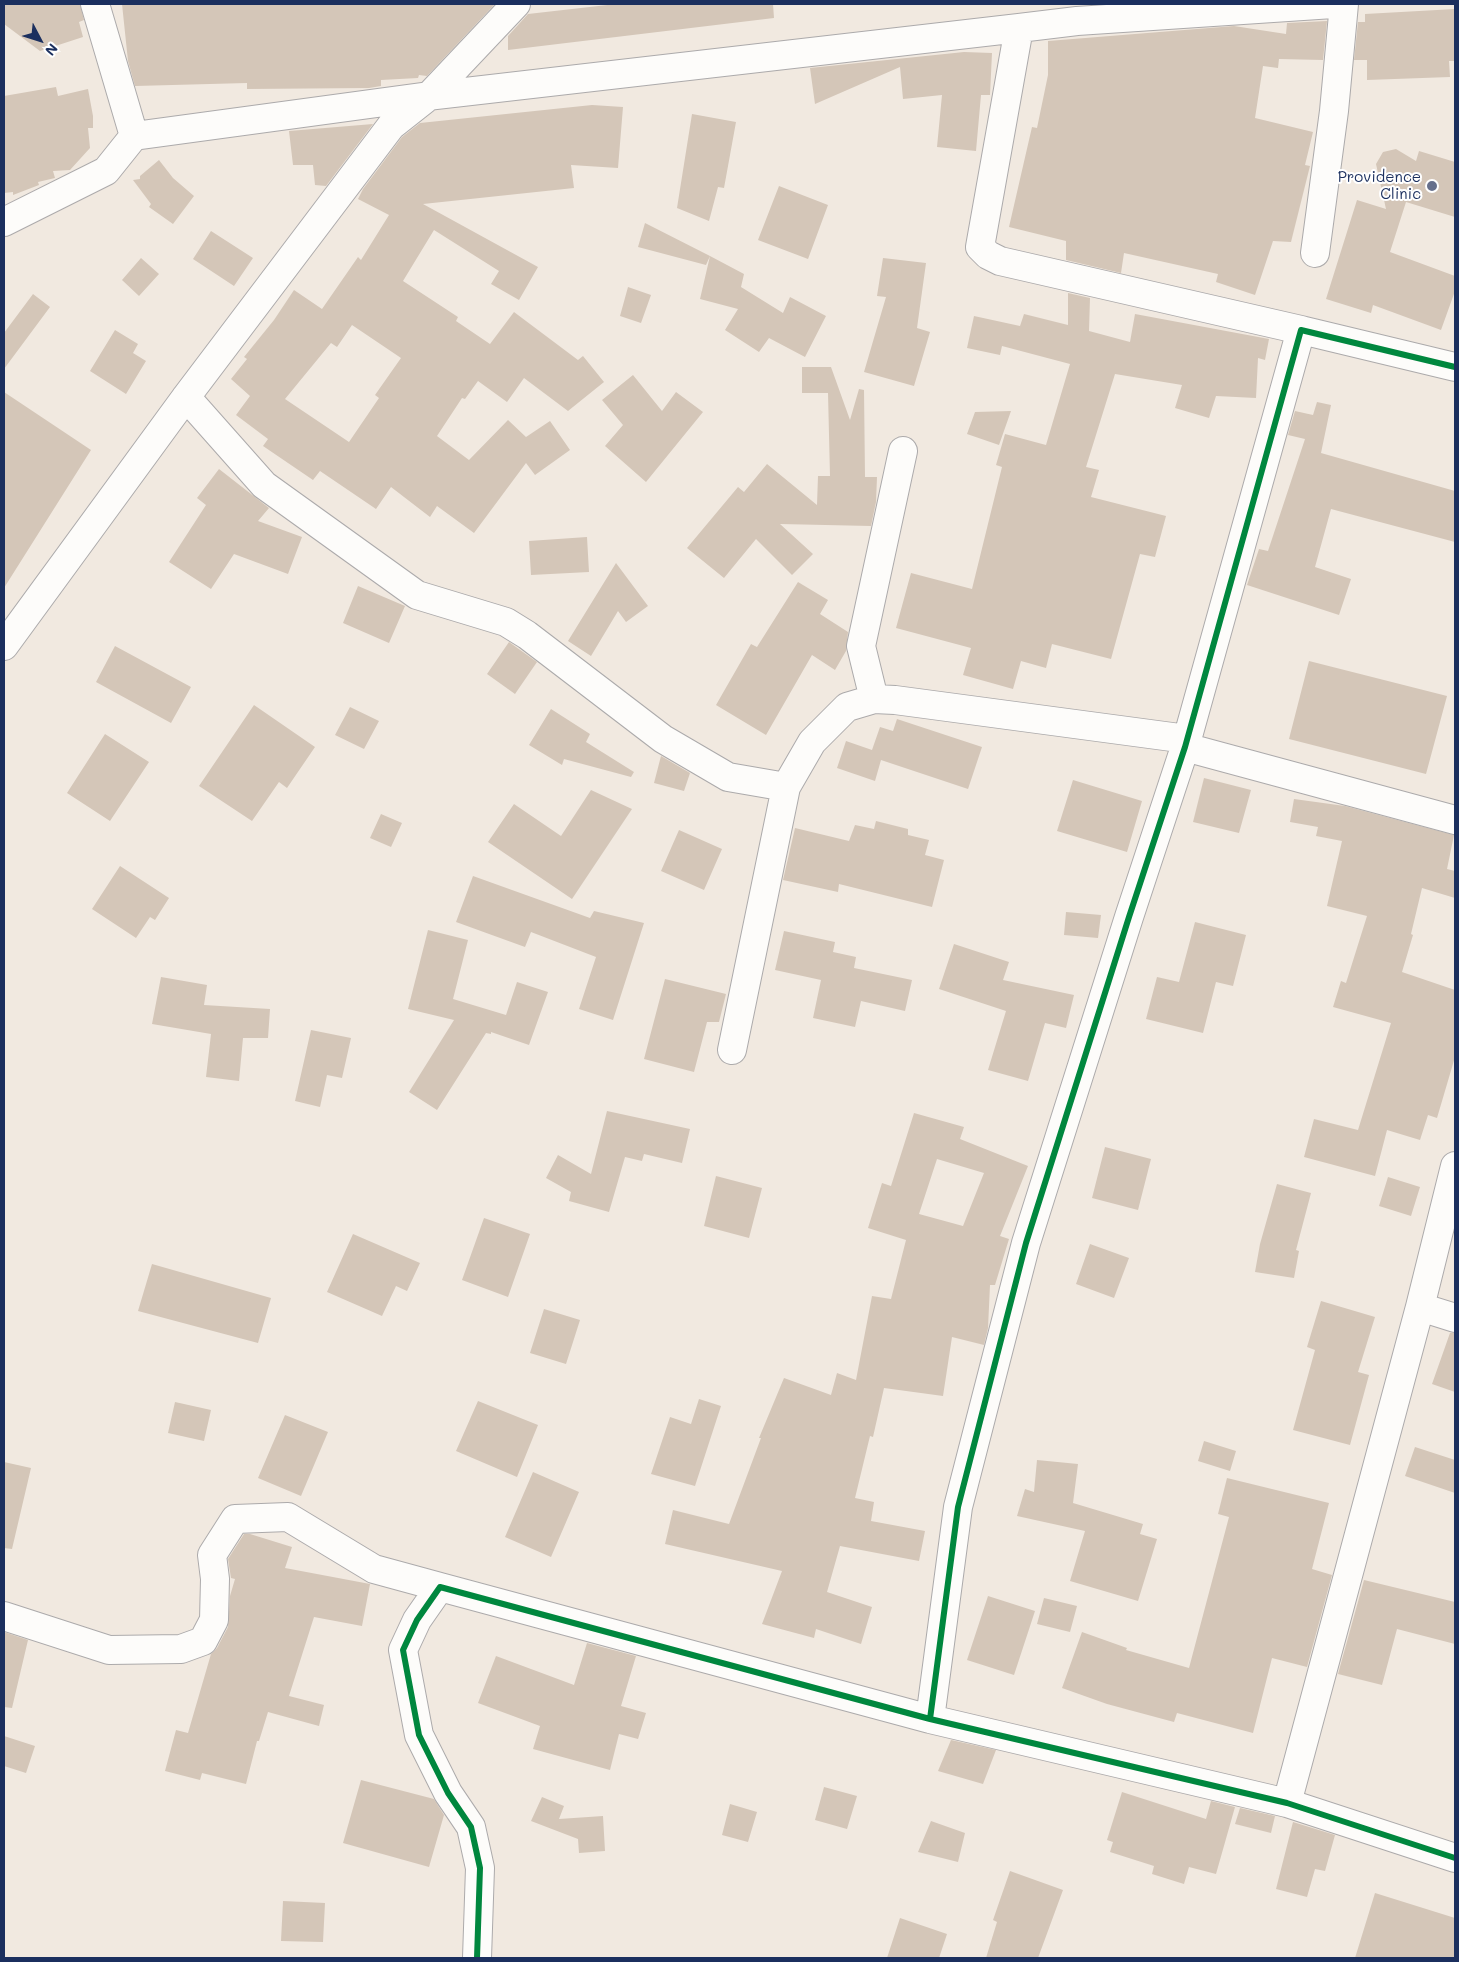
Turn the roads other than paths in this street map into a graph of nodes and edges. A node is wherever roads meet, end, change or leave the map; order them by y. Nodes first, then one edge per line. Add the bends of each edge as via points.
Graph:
1 (95, 4) edge
2 (516, 4) edge
3 (1333, 4) edge
4 (1344, 4) edge
5 (1073, 13) edge
6 (1019, 28) junction
7 (429, 96) junction
8 (134, 136) junction
9 (4, 222) edge
10 (1315, 253) dead end
11 (1301, 330) junction
12 (1455, 367) edge
13 (186, 397) junction
14 (903, 451) dead end
15 (4, 646) edge
16 (874, 699) junction
17 (1186, 743) junction
18 (786, 787) junction
19 (1455, 820) edge
20 (732, 1050) dead end
21 (1455, 1166) edge
22 (1420, 1307) junction
23 (1455, 1318) edge
24 (440, 1587) junction
25 (4, 1616) edge
26 (930, 1720) junction
27 (1286, 1804) junction
28 (1455, 1858) edge
29 (477, 1958) edge

1 - 8 street
2 - 7 street
3 - 5 street
4 - 10 street
5 - 6 street
6 - 7 street
6 - 11 street via 980,247 1000,261
7 - 8 street
7 - 13 street via 390,126
8 - 9 street via 106,171
11 - 12 street
11 - 17 street
13 - 15 street
13 - 18 street via 264,485 417,595 506,622 663,739 728,777
14 - 16 street via 861,646
16 - 17 street
16 - 18 street via 847,707 812,742
17 - 19 street
17 - 26 street via 1128,917 1024,1253 958,1507
18 - 20 street
21 - 22 street
22 - 23 street
22 - 27 street
24 - 25 street via 374,1569 288,1517 235,1519 212,1555 214,1620 203,1641 181,1649 108,1650
24 - 26 street
24 - 29 street via 417,1620 403,1650 418,1735 448,1794 471,1827 480,1868
26 - 27 street
27 - 28 street

